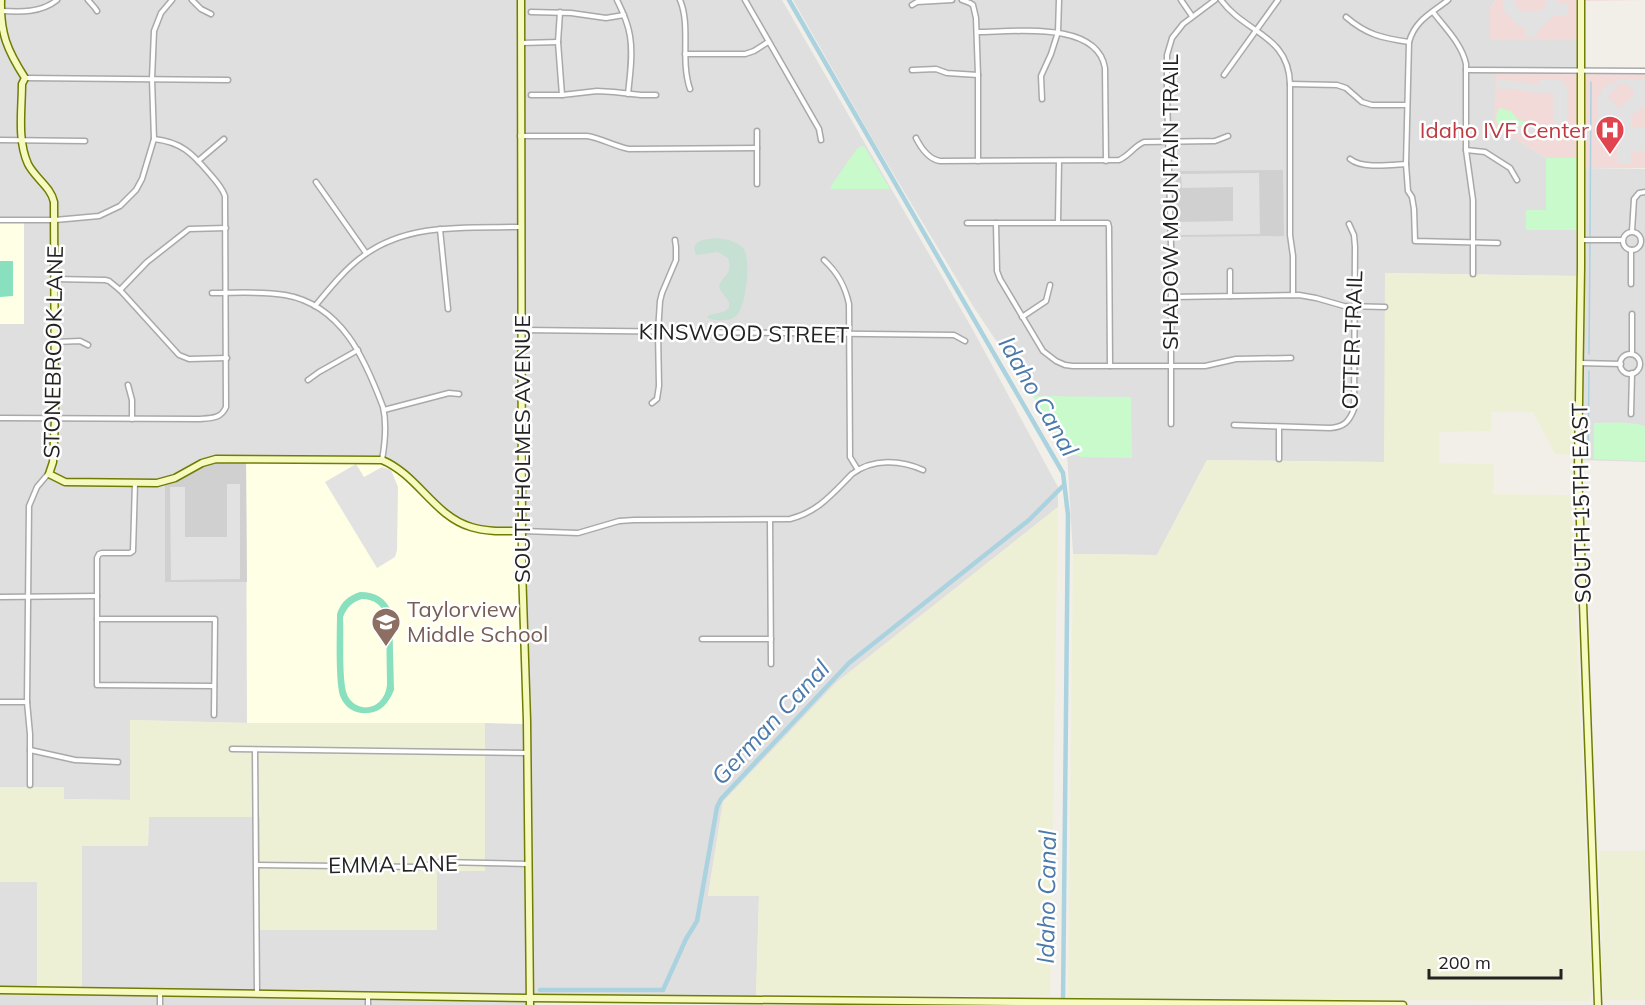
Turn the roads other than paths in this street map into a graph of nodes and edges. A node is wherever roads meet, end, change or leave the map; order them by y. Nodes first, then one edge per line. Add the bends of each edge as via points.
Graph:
1 (1, 0) edge
2 (57, 0) edge
3 (88, 0) edge
4 (172, 0) edge
5 (192, 0) edge
6 (521, 0) edge
7 (617, 0) edge
8 (680, 0) edge
9 (745, 0) edge
10 (952, 0) edge
11 (962, 0) edge
12 (1059, 0) edge
13 (1181, 0) edge
14 (1215, 0) edge
15 (1221, 0) edge
16 (1278, 0) edge
17 (1448, 0) edge
18 (1581, 0) edge
19 (912, 5) dead end
20 (0, 11) edge
21 (97, 11) dead end
22 (531, 12) dead end
23 (560, 12) junction
24 (1433, 12) junction
25 (211, 14) dead end
26 (624, 15) junction
27 (1192, 16) junction
28 (1346, 17) dead end
29 (977, 32) junction
30 (1058, 32) junction
31 (1257, 32) junction
32 (558, 42) junction
33 (769, 42) junction
34 (1408, 42) junction
35 (520, 43) junction
36 (685, 54) junction
37 (912, 70) dead end
38 (1466, 70) junction
39 (1582, 70) junction
40 (1645, 71) edge
41 (978, 75) junction
42 (1224, 75) dead end
43 (25, 78) junction
44 (152, 79) junction
45 (228, 80) dead end
46 (1290, 84) junction
47 (690, 88) dead end
48 (628, 94) junction
49 (656, 94) dead end
50 (531, 95) dead end
51 (561, 95) junction
52 (1042, 99) dead end
53 (1406, 105) junction
54 (757, 131) dead end
55 (520, 136) junction
56 (1228, 136) dead end
57 (916, 138) dead end
58 (154, 139) junction
59 (224, 139) dead end
60 (0, 140) edge
61 (821, 140) dead end
62 (23, 141) junction
63 (85, 141) dead end
64 (1168, 141) junction
65 (757, 148) junction
66 (1466, 150) junction
67 (1350, 159) dead end
68 (198, 161) junction
69 (978, 161) junction
70 (1059, 161) junction
71 (1106, 161) junction
72 (1406, 164) junction
73 (1517, 180) dead end
74 (316, 182) dead end
75 (757, 184) dead end
76 (1645, 192) edge
77 (0, 220) edge
78 (55, 220) junction
79 (1058, 222) junction
80 (967, 223) dead end
81 (996, 223) junction
82 (1349, 224) dead end
83 (521, 227) junction
84 (226, 228) junction
85 (440, 229) junction
86 (1632, 231) junction
87 (675, 240) dead end
88 (1584, 240) junction
89 (1622, 240) junction
90 (1643, 241) edge
91 (1473, 243) junction
92 (1498, 243) dead end
93 (1631, 250) junction
94 (366, 254) junction
95 (824, 260) dead end
96 (1230, 271) dead end
97 (1473, 274) dead end
98 (55, 279) junction
99 (1631, 284) dead end
100 (1050, 285) dead end
101 (120, 290) junction
102 (212, 293) dead end
103 (226, 293) junction
104 (1293, 295) junction
105 (1230, 296) junction
106 (1171, 297) junction
107 (315, 306) junction
108 (1354, 307) junction
109 (1385, 307) dead end
110 (448, 309) dead end
111 (1632, 314) dead end
112 (1022, 317) junction
113 (521, 330) junction
114 (658, 332) junction
115 (850, 334) junction
116 (965, 341) dead end
117 (55, 342) junction
118 (88, 345) dead end
119 (358, 350) junction
120 (1632, 354) junction
121 (227, 358) junction
122 (1291, 358) dead end
123 (1579, 363) junction
124 (1643, 363) edge
125 (1621, 364) junction
126 (1110, 366) junction
127 (1171, 366) junction
128 (1632, 373) junction
129 (308, 380) dead end
130 (128, 385) dead end
131 (459, 394) dead end
132 (652, 403) dead end
133 (384, 410) junction
134 (1631, 414) dead end
135 (0, 418) edge
136 (55, 419) junction
137 (132, 419) junction
138 (1171, 424) dead end
139 (1234, 425) dead end
140 (1279, 427) junction
141 (1279, 459) dead end
142 (382, 460) junction
143 (858, 470) junction
144 (923, 470) dead end
145 (49, 474) junction
146 (135, 483) junction
147 (770, 520) junction
148 (522, 531) junction
149 (28, 596) junction
150 (97, 596) junction
151 (0, 597) edge
152 (97, 619) junction
153 (702, 639) dead end
154 (771, 639) junction
155 (771, 664) dead end
156 (214, 686) junction
157 (0, 702) edge
158 (27, 702) junction
159 (214, 715) dead end
160 (231, 749) dead end
161 (30, 750) junction
162 (255, 750) junction
163 (527, 753) junction
164 (118, 762) dead end
165 (30, 785) dead end
166 (528, 864) junction
167 (257, 865) junction
168 (2, 990) edge
169 (160, 992) junction
170 (258, 994) junction
171 (368, 995) junction
172 (530, 1001) edge
173 (935, 1003) edge
174 (368, 1004) edge
175 (1178, 1004) edge
176 (160, 1005) edge
177 (1403, 1005) edge
178 (1598, 1005) edge

1 - 20 street
2 - 20 street via 44,8
3 - 21 street
4 - 44 street via 155,25
5 - 25 street
6 - 35 street, SOUTH HOLMES AVENUE
7 - 26 street
8 - 36 street
9 - 33 street
10 - 19 street
11 - 29 street via 973,5
12 - 30 street
13 - 27 street
14 - 27 street, SHADOW MOUNTAIN TRAIL
15 - 31 street
16 - 31 street
17 - 24 street
18 - 39 street, SOUTH 15TH EAST
20 - 43 street via 4,38
22 - 23 street
23 - 26 street via 606,18
23 - 32 street
24 - 34 street via 1420,20
24 - 38 street via 1459,46
26 - 48 street via 631,49
27 - 64 street, SHADOW MOUNTAIN TRAIL via 1170,44
28 - 34 street via 1370,34
29 - 30 street
29 - 41 street
30 - 52 street via 1041,76
30 - 71 street via 1090,44 1104,61
31 - 42 street
31 - 46 street via 1268,38 1284,57
32 - 35 street
32 - 51 street
33 - 36 street via 745,54
33 - 61 street via 819,129
34 - 53 street
35 - 55 street, SOUTH HOLMES AVENUE
36 - 47 street
37 - 41 street
38 - 39 street
38 - 66 street
39 - 40 street
39 - 88 street, SOUTH 15TH EAST
41 - 69 street
43 - 44 street
43 - 62 street, STONEBROOK LANE
44 - 45 street
44 - 58 street
46 - 53 street via 1337,85 1372,105
46 - 104 street
48 - 49 street
48 - 51 street via 597,91
50 - 51 street
53 - 72 street
54 - 65 street
55 - 65 street via 587,136 628,149
55 - 83 street, SOUTH HOLMES AVENUE
56 - 64 street via 1215,141
57 - 69 street via 935,160
58 - 68 street via 176,144
58 - 78 street via 139,185 130,198 99,216
59 - 68 street
60 - 62 street
62 - 63 street
62 - 78 street, STONEBROOK LANE via 28,163 54,198
64 - 71 street via 1144,142 1126,158
64 - 106 street, SHADOW MOUNTAIN TRAIL
65 - 75 street
66 - 73 street via 1485,152 1510,168
66 - 91 street via 1473,200
67 - 72 street via 1365,165
68 - 84 street via 224,192
69 - 70 street
70 - 71 street
70 - 79 street
72 - 91 street via 1415,241
74 - 94 street
76 - 86 street via 1634,199
77 - 78 street
78 - 98 street, STONEBROOK LANE
79 - 81 street
79 - 126 street via 1108,223
80 - 81 street
81 - 112 street via 997,271
82 - 108 street, OTTER TRAIL via 1354,235
83 - 85 street
83 - 113 street, SOUTH HOLMES AVENUE
84 - 101 street via 189,229 147,262
84 - 103 street
85 - 94 street via 408,234
85 - 110 street
86 - 89 street
86 - 90 street
87 - 114 street via 676,260 662,292
88 - 89 street
88 - 123 street, SOUTH 15TH EAST
89 - 93 street via 1625,248
90 - 93 street
91 - 92 street
91 - 97 street
93 - 99 street
94 - 107 street
95 - 115 street via 846,292
96 - 105 street
98 - 101 street via 105,280
98 - 117 street, STONEBROOK LANE
100 - 112 street via 1046,301
101 - 121 street via 183,358
102 - 103 street
103 - 107 street via 278,294
103 - 121 street
104 - 105 street
104 - 108 street
105 - 106 street
106 - 127 street, SHADOW MOUNTAIN TRAIL
107 - 119 street via 334,320
108 - 109 street
108 - 140 street, OTTER TRAIL via 1354,409 1350,420 1338,427
111 - 120 street
112 - 126 street via 1043,351 1056,361 1073,366
113 - 114 street, KINSWOOD STREET
113 - 148 street, SOUTH HOLMES AVENUE
114 - 115 street, KINSWOOD STREET
114 - 132 street via 659,386 657,399
115 - 116 street, KINSWOOD STREET via 954,335
115 - 143 street via 850,457
117 - 118 street via 80,341
117 - 136 street, STONEBROOK LANE
119 - 129 street
119 - 133 street
120 - 124 street
120 - 125 street via 1625,355
121 - 137 street via 223,414 198,419
122 - 127 street
123 - 125 street
123 - 178 street, SOUTH 15TH EAST via 1578,469
124 - 128 street
125 - 128 street via 1625,372
126 - 127 street
127 - 138 street, SHADOW MOUNTAIN TRAIL
128 - 134 street
130 - 137 street
131 - 133 street via 449,393
133 - 142 street
135 - 136 street
136 - 137 street
136 - 145 street, STONEBROOK LANE
139 - 140 street
140 - 141 street
142 - 146 street via 216,459 165,482
142 - 148 street via 404,472 460,523 484,530
143 - 144 street via 886,462 908,463
143 - 147 street via 811,512
145 - 146 street via 65,482
145 - 149 street, STONEBROOK LANE via 37,487 29,506
146 - 150 street via 133,551 99,554
147 - 148 street via 634,520 578,533
147 - 154 street
148 - 163 street, SOUTH HOLMES AVENUE
149 - 150 street
149 - 151 street
149 - 158 street, STONEBROOK LANE
150 - 152 street
152 - 156 street via 97,685
152 - 156 street via 215,619
153 - 154 street
154 - 155 street
156 - 159 street
157 - 158 street
158 - 161 street, STONEBROOK LANE
160 - 162 street
161 - 164 street via 75,760
161 - 165 street, STONEBROOK LANE
162 - 163 street
162 - 167 street
163 - 166 street, SOUTH HOLMES AVENUE
166 - 167 street, EMMA LANE
166 - 172 street, SOUTH HOLMES AVENUE
167 - 170 street
168 - 169 street
169 - 170 street
169 - 176 street
170 - 171 street
171 - 172 street
171 - 174 street
172 - 173 street
173 - 175 street
175 - 177 street

